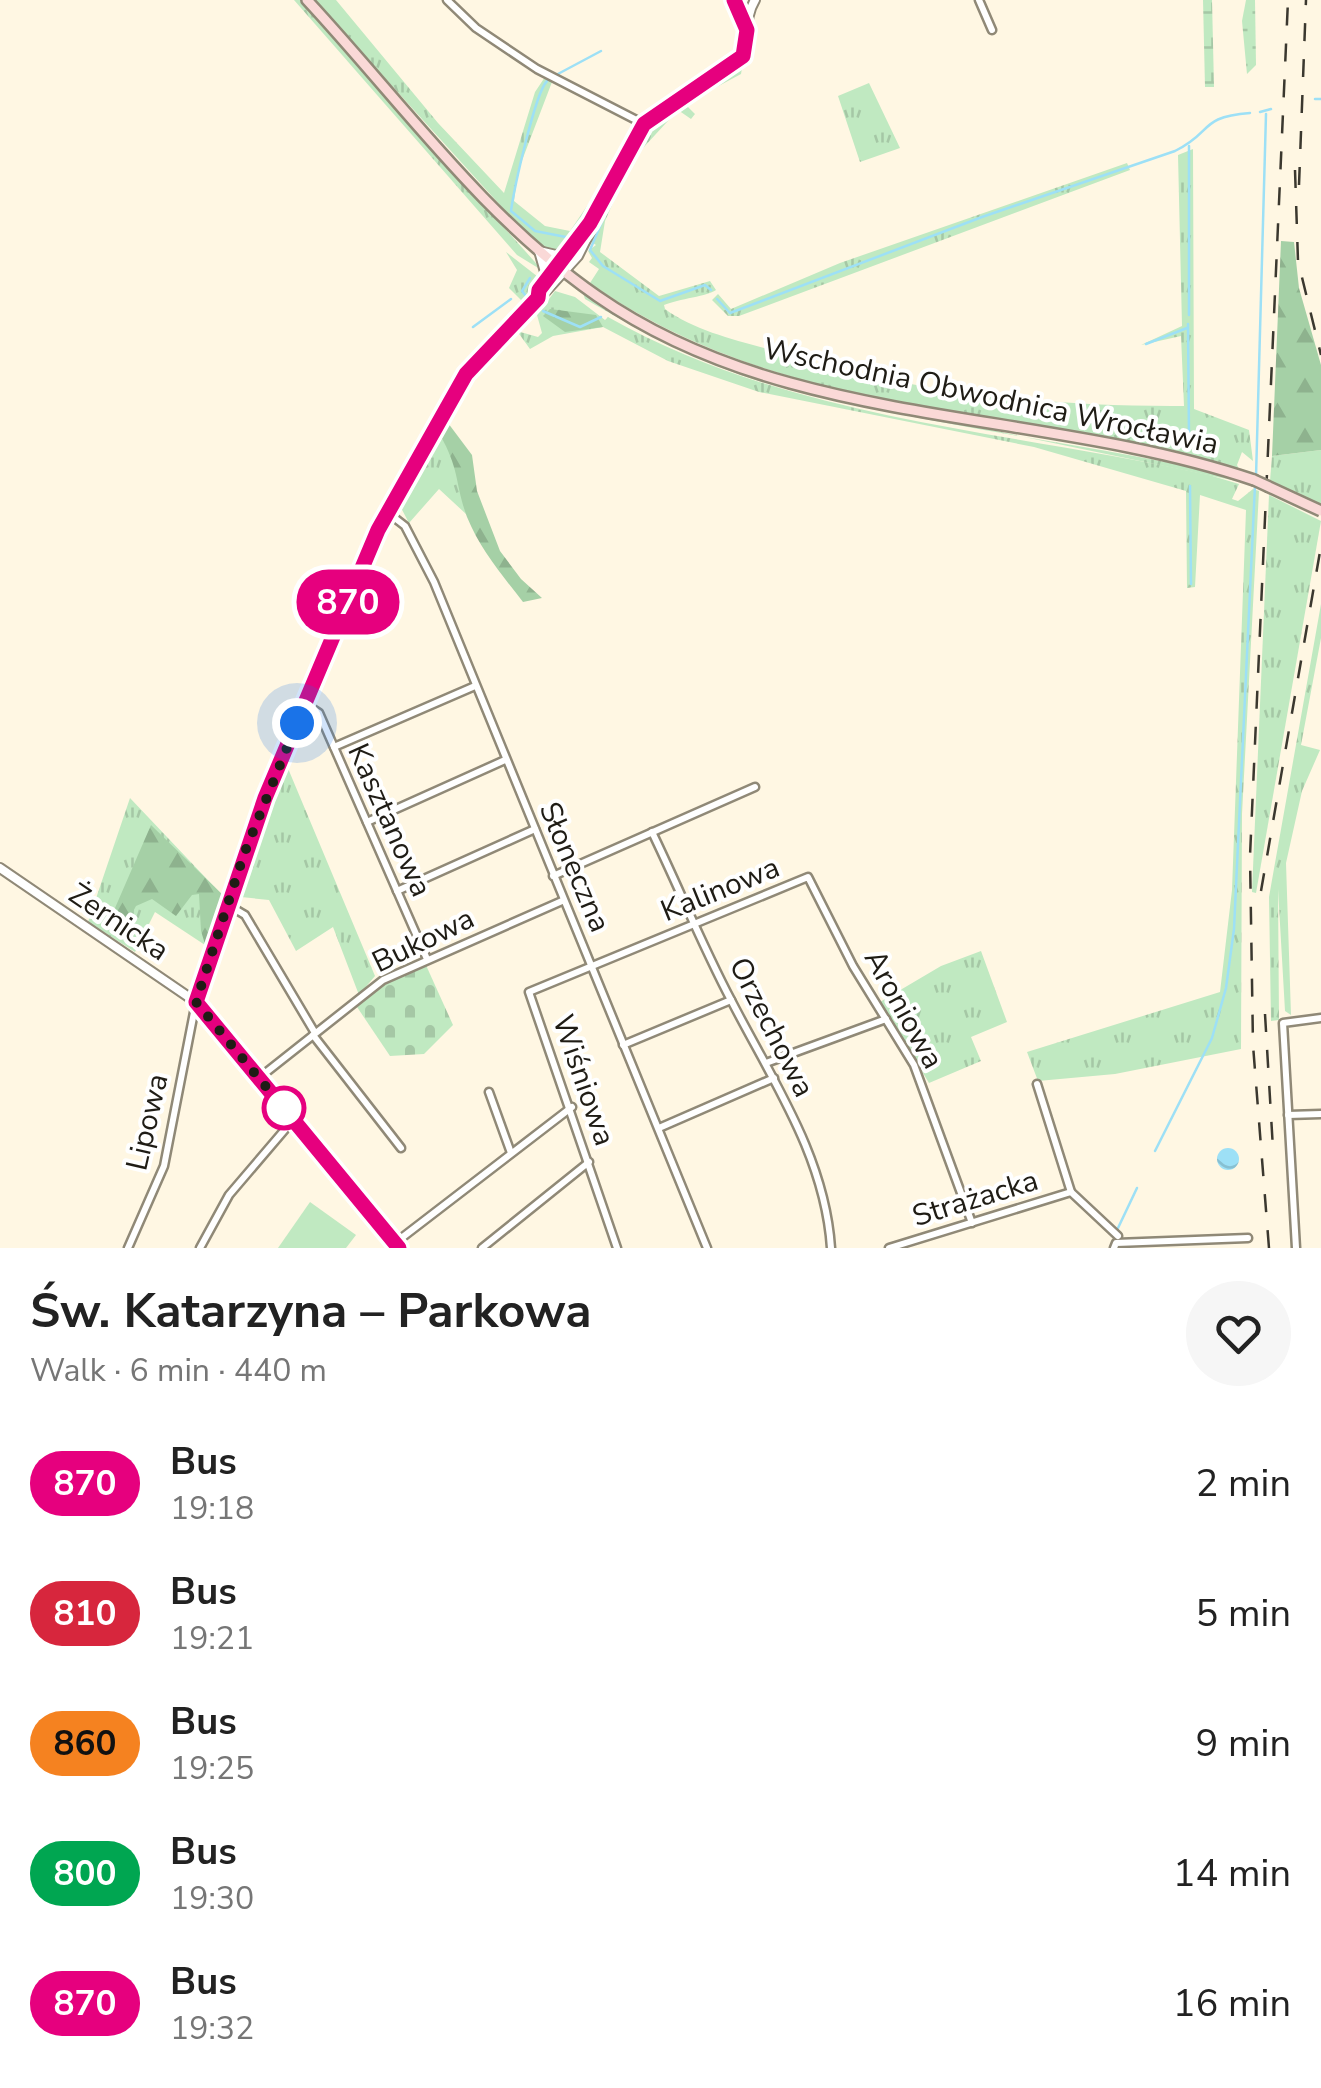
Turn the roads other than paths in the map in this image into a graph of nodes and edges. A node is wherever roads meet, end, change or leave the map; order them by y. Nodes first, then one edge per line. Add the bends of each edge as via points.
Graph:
1 (307, 0) edge
2 (447, 0) edge
3 (734, 0) edge
4 (754, 0) edge
5 (979, 0) edge
6 (744, 21) junction
7 (992, 30) dead end
8 (644, 124) junction
9 (590, 223) junction
10 (539, 251) junction
11 (568, 252) junction
12 (579, 254) junction
13 (561, 269) junction
14 (547, 279) junction
15 (579, 283) junction
16 (538, 298) junction
17 (1321, 511) edge
18 (387, 512) junction
19 (475, 686) junction
20 (305, 704) junction
21 (334, 747) junction
22 (505, 760) junction
23 (755, 786) dead end
24 (367, 822) junction
25 (535, 829) junction
26 (652, 832) junction
27 (0, 868) edge
28 (553, 876) junction
29 (808, 877) joint
30 (397, 891) junction
31 (562, 901) junction
32 (228, 905) junction
33 (695, 923) junction
34 (427, 959) junction
35 (592, 964) junction
36 (731, 1000) junction
37 (196, 1002) junction
38 (1321, 1018) edge
39 (886, 1019) junction
40 (314, 1034) junction
41 (623, 1045) junction
42 (766, 1063) junction
43 (259, 1078) junction
44 (774, 1078) junction
45 (1037, 1084) dead end
46 (490, 1092) dead end
47 (572, 1108) junction
48 (1321, 1114) edge
49 (1288, 1115) junction
50 (293, 1120) junction
51 (659, 1128) junction
52 (401, 1148) dead end
53 (511, 1153) junction
54 (590, 1162) junction
55 (1071, 1192) junction
56 (972, 1223) junction
57 (1118, 1236) dead end
58 (1248, 1238) dead end
59 (397, 1245) edge
60 (128, 1248) edge
61 (200, 1248) edge
62 (482, 1248) edge
63 (617, 1248) edge
64 (707, 1248) edge
65 (831, 1248) edge
66 (889, 1248) edge
67 (1114, 1248) edge
68 (1296, 1248) edge

1 - 10 main road, Wschodnia Obwodnica Wrocławia
2 - 8 street via 537,69
3 - 6 street
4 - 6 street
5 - 7 street
6 - 8 street via 748,41 739,60
8 - 9 street
9 - 11 street
9 - 12 street
10 - 11 street
10 - 13 main road, Wschodnia Obwodnica Wrocławia
10 - 14 street
11 - 13 street
12 - 13 street
12 - 15 street
13 - 14 street
13 - 15 main road, Wschodnia Obwodnica Wrocławia
13 - 16 street
14 - 16 street
15 - 17 main road, Wschodnia Obwodnica Wrocławia, bridge via 668,338 772,378 1183,460 1254,480
16 - 18 street via 466,374
18 - 19 street, Słoneczna via 405,526 426,566
18 - 20 street
19 - 21 street
19 - 22 street, Słoneczna
20 - 21 street, Kasztanowa via 319,713
20 - 32 street
21 - 24 street, Kasztanowa
22 - 24 street
22 - 25 street, Słoneczna
23 - 26 street
24 - 30 street, Kasztanowa
25 - 28 street, Słoneczna
25 - 30 street
26 - 28 street
26 - 33 street, Orzechowa
27 - 37 street, Żernicka
28 - 31 street, Słoneczna
29 - 33 street, Kalinowa
29 - 39 street, Aroniowa
30 - 34 street, Kasztanowa
31 - 34 street, Bukowa
31 - 35 street, Słoneczna
32 - 37 street
32 - 40 street via 245,915
33 - 35 street, Kalinowa
33 - 36 street, Orzechowa
34 - 40 street, Bukowa via 382,980
35 - 41 street, Słoneczna
35 - 47 street, Wiśniowa via 529,992
36 - 41 street
36 - 42 street, Orzechowa
37 - 43 street, Żernicka
37 - 60 street, Lipowa via 164,1166
38 - 49 street via 1283,1023
39 - 42 street
39 - 56 street, Aroniowa via 914,1065
40 - 43 street, Bukowa
40 - 52 street
41 - 51 street, Słoneczna
42 - 44 street, Orzechowa
43 - 50 street, Żernicka
44 - 51 street
44 - 65 street, Orzechowa via 828,1207
45 - 55 street
46 - 53 street
47 - 53 street
47 - 54 street, Wiśniowa
48 - 49 street
49 - 68 street
50 - 59 street, Żernicka
50 - 61 street via 229,1194
51 - 64 street, Słoneczna
53 - 59 street
54 - 62 street
54 - 63 street, Wiśniowa
55 - 56 street, Strażacka
55 - 57 street, Strażacka
56 - 66 street, Strażacka
58 - 67 street

